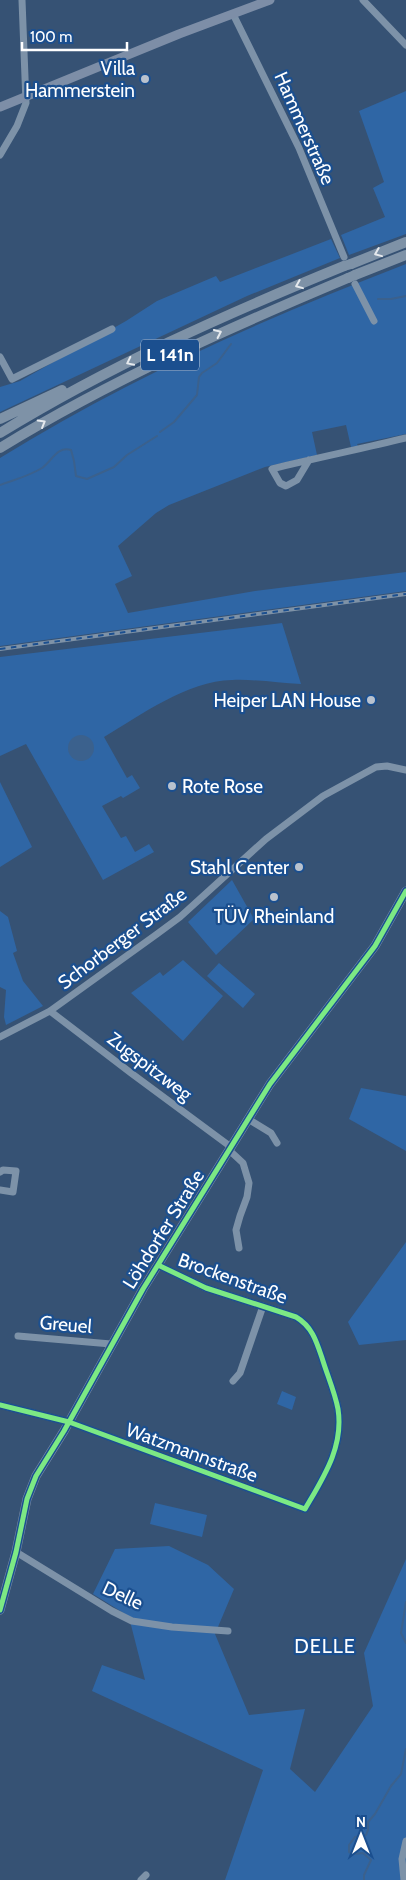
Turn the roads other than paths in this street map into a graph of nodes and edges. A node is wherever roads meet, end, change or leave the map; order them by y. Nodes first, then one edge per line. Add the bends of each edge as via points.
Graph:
1 (22, 0) edge
2 (270, 0) edge
3 (363, 0) edge
4 (233, 14) junction
5 (406, 46) edge
6 (26, 96) junction
7 (0, 107) edge
8 (0, 155) edge
9 (406, 242) edge
10 (406, 255) edge
11 (346, 262) junction
12 (353, 279) junction
13 (374, 321) dead end
14 (112, 329) dead end
15 (0, 357) edge
16 (91, 381) junction
17 (0, 419) edge
18 (0, 433) edge
19 (406, 438) edge
20 (0, 448) edge
21 (309, 460) junction
22 (406, 770) edge
23 (406, 892) edge
24 (50, 1011) junction
25 (0, 1037) edge
26 (248, 1120) junction
27 (277, 1143) dead end
28 (230, 1148) junction
29 (0, 1172) edge
30 (0, 1190) edge
31 (239, 1248) dead end
32 (158, 1265) junction
33 (263, 1306) junction
34 (18, 1336) dead end
35 (111, 1344) junction
36 (233, 1381) dead end
37 (0, 1405) edge
38 (69, 1422) junction
39 (305, 1509) joint
40 (16, 1552) junction
41 (0, 1610) edge
42 (228, 1631) dead end
43 (406, 1841) edge
44 (404, 1880) edge

1 - 6 street
2 - 4 main road
3 - 5 street
4 - 6 main road
4 - 11 street, Hammerstraße via 299,148
6 - 7 main road
6 - 8 street via 17,126
9 -> 11 highway, L 141n
10 - 12 highway, L 141n
11 -> 16 highway, L 141n
12 - 13 street
20 -> 12 highway, L 141n via 60,412 166,357 238,324
14 - 15 street via 12,379
16 - 17 highway via 76,383
16 - 18 highway, L 141n
19 - 21 street
21 - 21 street via 290,464 272,469 286,486 297,480
22 - 24 street, Schorberger Straße via 376,767 323,796 266,839 180,917
23 - 26 main road, Löhdorfer Straße via 375,946 286,1060
24 - 25 street, Schorberger Straße
24 - 28 street, Zugspitzweg
26 - 27 street via 271,1133
26 - 28 main road, Löhdorfer Straße
28 - 31 street, Zugspitzweg via 243,1162 248,1183 236,1230
28 - 32 main road, Löhdorfer Straße
29 - 30 street via 16,1171 13,1192
32 - 33 street, Brockenstraße via 206,1288
32 - 35 main road, Löhdorfer Straße
33 - 36 street via 240,1373
33 - 39 street, Brockenstraße via 296,1316 310,1329 338,1409 335,1452
34 - 35 street, Greuel
35 - 38 main road, Löhdorfer Straße
37 - 38 street, Watzmannstraße
38 - 39 street, Watzmannstraße
38 - 40 main road, Löhdorfer Straße via 32,1486
40 - 41 main road, Löhdorfer Straße
40 - 42 street, Delle via 132,1621
43 - 44 street via 402,1858

